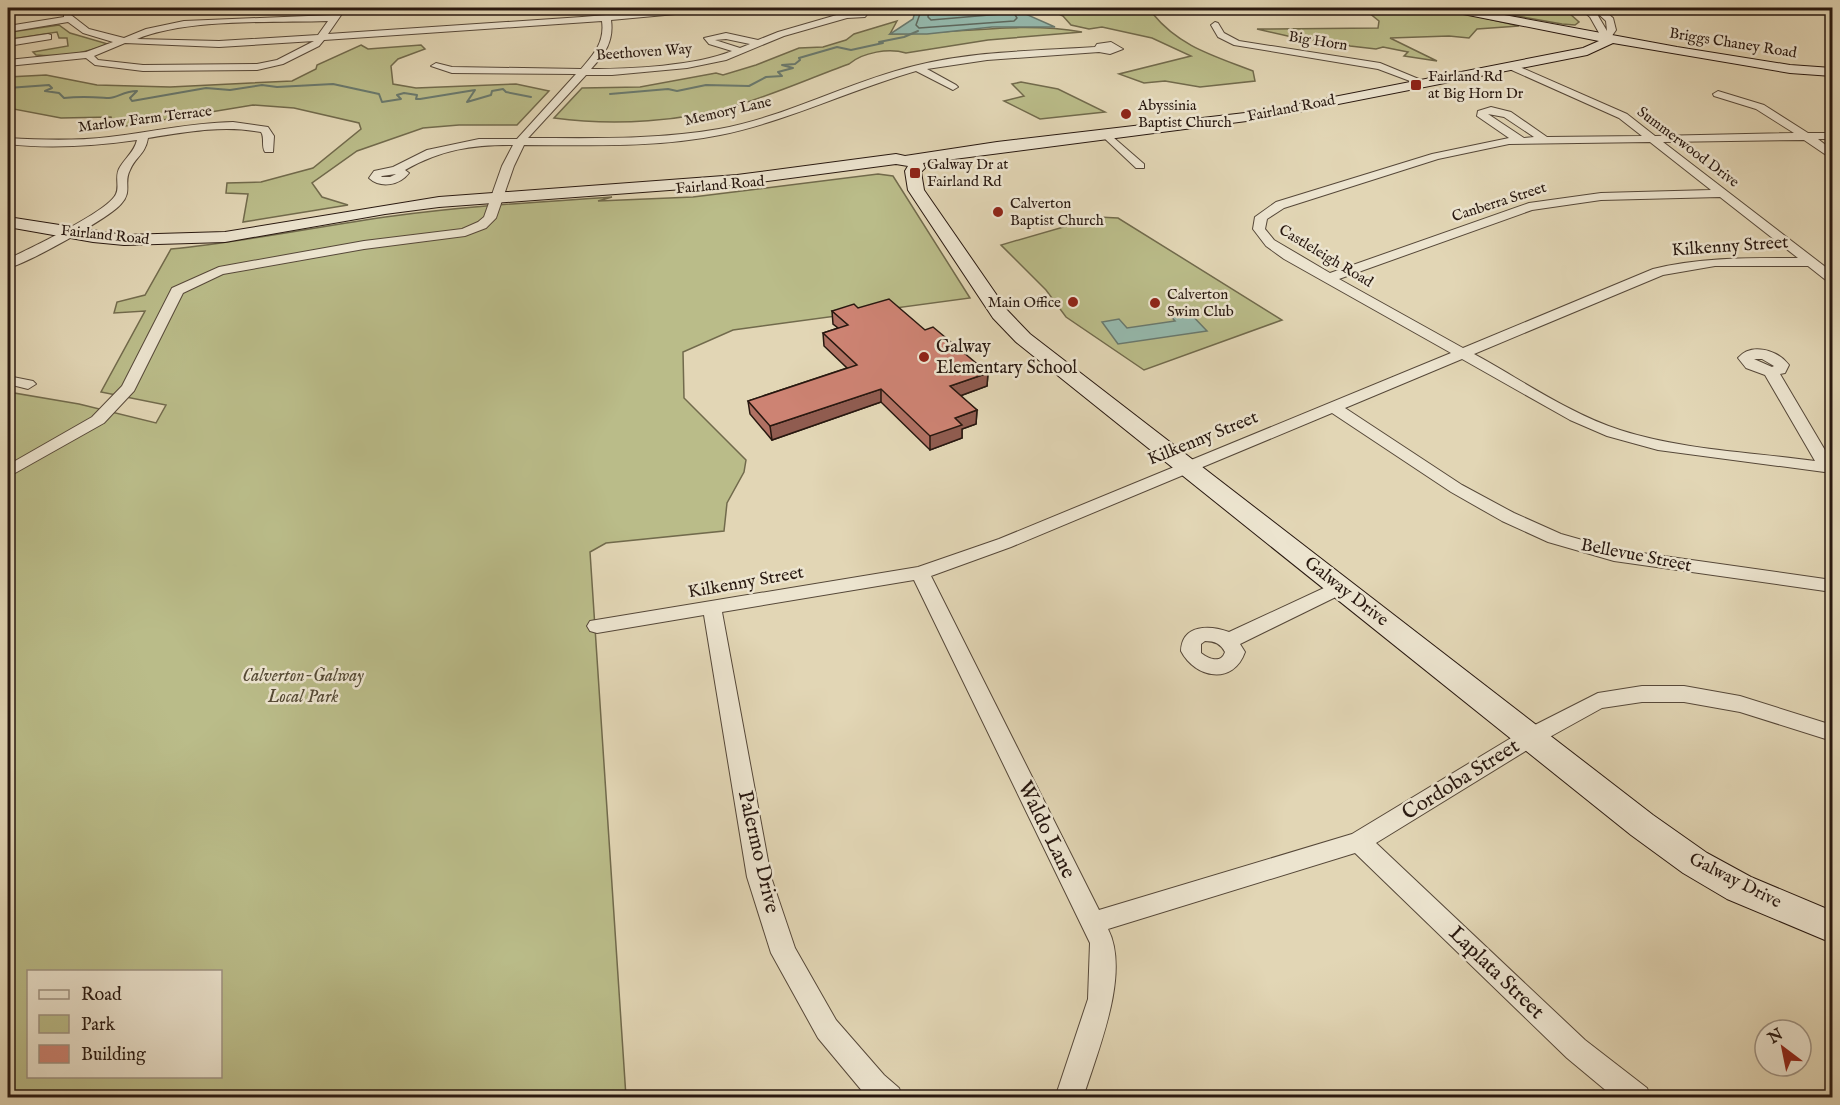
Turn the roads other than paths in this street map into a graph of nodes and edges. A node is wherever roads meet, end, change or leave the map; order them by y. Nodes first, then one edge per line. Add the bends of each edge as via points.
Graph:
1 (68, 8) edge
2 (342, 8) edge
3 (708, 8) edge
4 (1452, 8) edge
5 (1584, 8) edge
6 (1596, 8) edge
7 (43, 9) dead end
8 (8, 10) edge
9 (512, 12) dead end
10 (229, 13) dead end
11 (847, 15) dead end
12 (606, 17) junction
13 (333, 18) junction
14 (70, 19) junction
15 (214, 23) junction
16 (1222, 23) dead end
17 (1597, 23) junction
18 (510, 24) junction
19 (1612, 25) junction
20 (8, 29) edge
21 (48, 37) dead end
22 (322, 37) junction
23 (1606, 38) junction
24 (125, 41) junction
25 (8, 43) edge
26 (759, 43) junction
27 (1099, 49) dead end
28 (740, 51) junction
29 (88, 55) junction
30 (8, 63) edge
31 (436, 66) dead end
32 (1510, 66) junction
33 (917, 69) junction
34 (584, 71) junction
35 (1833, 72) edge
36 (1420, 82) junction
37 (953, 87) dead end
38 (1718, 94) dead end
39 (1106, 134) junction
40 (143, 136) junction
41 (1805, 136) junction
42 (1833, 136) edge
43 (1652, 137) junction
44 (1543, 139) junction
45 (1520, 140) junction
46 (8, 141) edge
47 (520, 142) junction
48 (269, 150) dead end
49 (1833, 156) edge
50 (1140, 166) dead end
51 (889, 169) junction
52 (396, 170) dead end
53 (914, 172) junction
54 (1723, 193) junction
55 (498, 198) junction
56 (8, 222) edge
57 (69, 233) junction
58 (1812, 262) junction
59 (8, 264) edge
60 (1329, 278) junction
61 (1833, 278) edge
62 (1462, 353) junction
63 (1770, 372) dead end
64 (8, 380) edge
65 (28, 384) dead end
66 (1332, 406) junction
67 (1186, 466) junction
68 (1830, 467) edge
69 (8, 472) edge
70 (920, 573) junction
71 (1833, 586) edge
72 (1339, 587) junction
73 (712, 608) junction
74 (597, 626) dead end
75 (1229, 641) dead end
76 (1833, 733) edge
77 (1528, 738) junction
78 (1359, 842) junction
79 (1091, 923) junction
80 (1833, 927) edge
81 (890, 1098) edge
82 (1069, 1098) edge
83 (1636, 1098) edge

1 - 14 street
2 - 13 street
3 - 12 street
4 - 23 main road, Briggs Chaney Road
5 - 17 street
6 - 19 street
7 - 8 street
9 - 18 street
10 - 15 street
11 - 26 street, Beethoven Way
12 - 18 street
12 - 34 street via 606,43
13 - 15 street
13 - 22 street
14 - 20 street
14 - 24 street via 89,33
15 - 24 street via 163,27
16 - 36 street, Big Horn via 1221,35 1237,43 1380,66
17 - 19 street
17 - 23 street
18 - 22 street
19 - 23 street
21 - 25 street
22 - 24 street via 199,44
22 - 29 street via 280,62 257,67 143,68 95,62
23 - 32 main road, Fairland Road via 1604,45 1587,51
23 - 35 main road, Briggs Chaney Road via 1774,67
24 - 29 street
26 - 28 street, Beethoven Way
26 - 28 street via 726,36 708,38
27 - 33 street, Memory Lane via 987,57
28 - 34 street, Beethoven Way via 687,65
29 - 30 street
31 - 34 street, Beethoven Way via 452,70
32 - 36 main road, Fairland Road
32 - 43 street, Summerwood Drive via 1614,111
33 - 37 street
33 - 47 street, Memory Lane via 875,80 770,119 719,132 639,141
34 - 47 street
36 - 39 main road, Fairland Road via 1262,115
38 - 41 street via 1760,107
39 - 50 street
39 - 53 main road, Fairland Road via 967,151
40 - 46 street, Marlow Farm Terrace via 77,143
40 - 48 street, Marlow Farm Terrace via 220,125 248,126 264,129
40 - 57 street via 140,150 124,168 123,193 116,203
41 - 42 street, Castleleigh Road
41 - 43 street, Castleleigh Road
41 - 49 street
43 - 44 street, Castleleigh Road
43 - 54 street, Summerwood Drive
44 - 45 street, Castleleigh Road
44 - 45 street via 1507,113 1483,111 1481,114
45 - 60 street, Castleleigh Road via 1436,156 1280,205 1261,217 1259,229 1270,243
47 - 52 street, Memory Lane via 479,142 443,148 413,158
47 - 55 street
51 - 53 main road, Galway Drive
51 - 53 main road, Fairland Road via 897,159
51 - 55 main road, Fairland Road via 835,171 705,188
53 - 67 main road, Galway Drive via 1000,314
54 - 58 street, Summerwood Drive
54 - 60 street, Canberra Street via 1560,200 1529,207
55 - 57 main road, Fairland Road via 385,209 225,237 124,240
55 - 69 street via 490,218 465,232 219,271 177,291 129,388 98,420
56 - 57 main road, Fairland Road
57 - 59 street
58 - 61 street, Summerwood Drive
58 - 62 street, Kilkenny Street via 1680,266
60 - 62 street, Castleleigh Road
62 - 66 street, Kilkenny Street
62 - 68 street, Castleleigh Road via 1576,417 1613,433 1658,445
63 - 68 street
64 - 65 street
66 - 67 street, Kilkenny Street
66 - 71 street, Bellevue Street via 1479,502 1537,531 1614,555
67 - 70 street, Kilkenny Street via 1005,543
67 - 72 main road, Galway Drive
70 - 73 street, Kilkenny Street
70 - 79 street, Waldo Lane
72 - 75 street
72 - 77 main road, Galway Drive
73 - 74 street, Kilkenny Street
73 - 81 street, Palermo Drive via 759,877 784,953 827,1029 874,1085
76 - 77 street, Cordoba Street via 1740,704 1684,694 1642,694 1598,701
77 - 78 street, Cordoba Street
77 - 80 main road, Galway Drive via 1695,862 1739,888
78 - 79 street, Cordoba Street
78 - 83 street, Laplata Street via 1576,1049
79 - 82 street, Waldo Lane via 1102,942 1101,999

